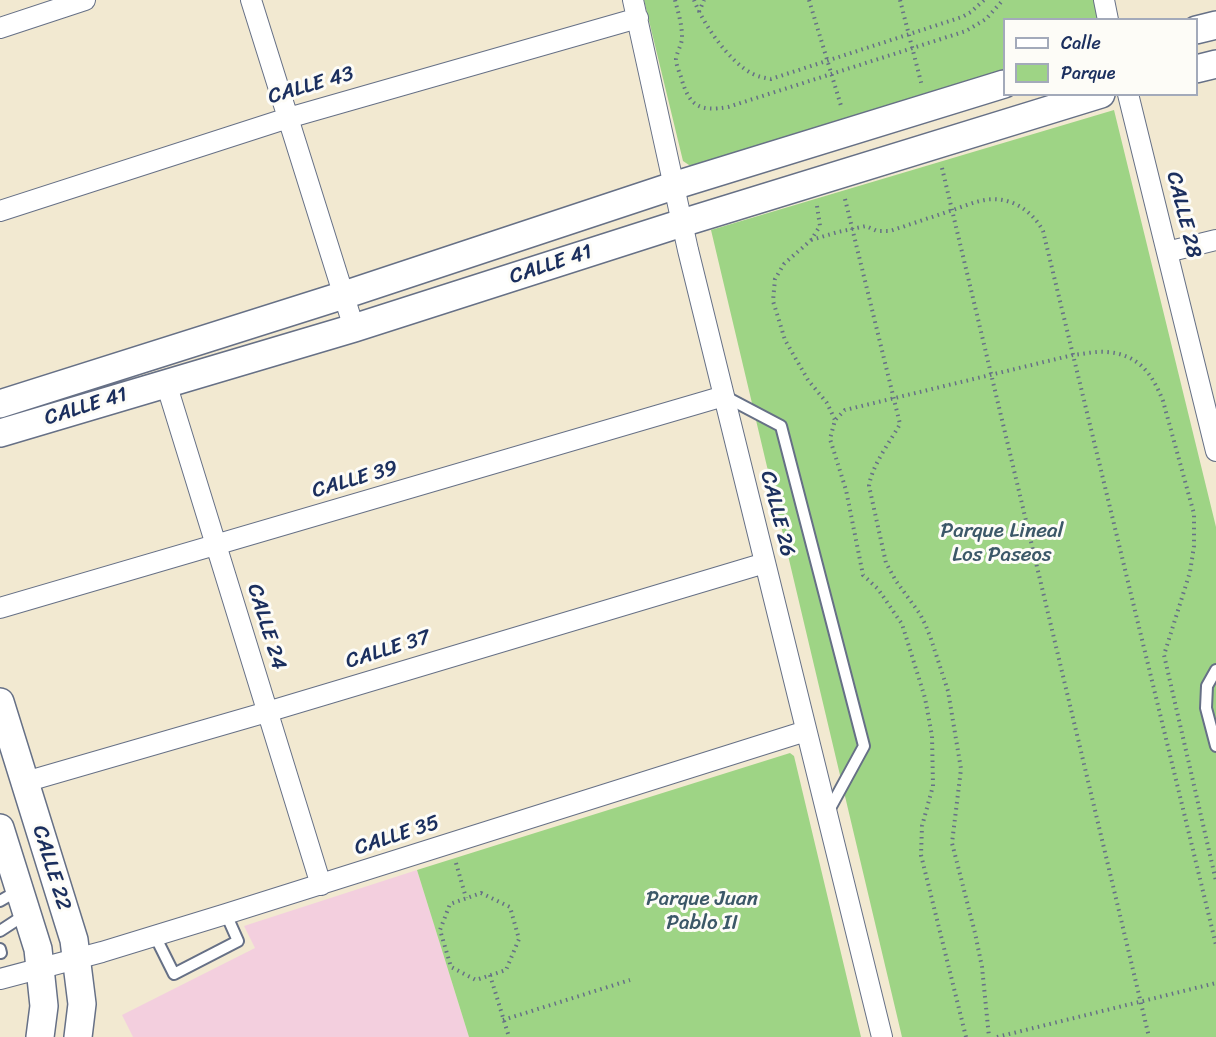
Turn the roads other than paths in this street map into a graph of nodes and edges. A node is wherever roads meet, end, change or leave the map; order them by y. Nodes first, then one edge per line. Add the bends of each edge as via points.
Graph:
1 (85, 0) edge
2 (251, 0) edge
3 (1104, 0) edge
4 (636, 9) edge
5 (1108, 18) edge
6 (1216, 25) edge
7 (0, 28) edge
8 (1198, 30) edge
9 (1216, 64) edge
10 (1198, 69) edge
11 (1003, 85) edge
12 (1095, 96) edge
13 (1128, 96) edge
14 (288, 118) junction
15 (673, 186) junction
16 (0, 211) edge
17 (682, 223) junction
18 (1216, 240) edge
19 (1167, 252) junction
20 (344, 295) junction
21 (354, 328) junction
22 (166, 383) junction
23 (724, 396) junction
24 (0, 404) edge
25 (1212, 419) edge
26 (0, 432) edge
27 (1216, 451) edge
28 (216, 546) junction
29 (765, 563) junction
30 (0, 609) edge
31 (1216, 670) edge
32 (0, 702) edge
33 (267, 712) junction
34 (806, 731) junction
35 (1216, 746) edge
36 (25, 782) junction
37 (827, 814) junction
38 (3, 848) edge
39 (321, 885) junction
40 (15, 902) edge
41 (226, 914) junction
42 (0, 931) edge
43 (155, 936) junction
44 (0, 948) edge
45 (0, 953) edge
46 (76, 959) junction
47 (40, 968) junction
48 (0, 979) edge
49 (40, 1037) edge
50 (78, 1037) edge
51 (882, 1037) edge

1 - 7 street
2 - 14 street
3 - 5 street
4 - 14 street, CALLE 43
4 - 15 street, CALLE 26
6 - 8 main road
9 - 10 main road
11 - 15 main road, CALLE 41
12 - 17 main road, CALLE 41
13 - 19 street, CALLE 28
14 - 16 street, CALLE 43
14 - 20 street
15 - 17 street, CALLE 26
15 - 20 main road, CALLE 41
17 - 21 main road, CALLE 41
17 - 23 street, CALLE 26
18 - 19 street
19 - 25 street, CALLE 28
20 - 21 street
20 - 24 main road, CALLE 41
21 - 22 main road, CALLE 41
22 - 26 main road, CALLE 41
22 - 28 street, CALLE 24
23 - 28 street, CALLE 39
23 - 29 street, CALLE 26
23 - 37 lane via 781,426 864,746
25 - 27 street, CALLE 28
28 - 30 street, CALLE 39
28 - 33 street, CALLE 24
29 - 33 street, CALLE 37
29 - 34 street, CALLE 26
31 - 35 lane via 1207,686 1206,708
32 - 36 main road, CALLE 22
33 - 36 street, CALLE 37
33 - 39 street, CALLE 24
34 - 37 street, CALLE 26
34 - 39 street, CALLE 35
36 - 46 main road, CALLE 22 via 74,940
37 - 51 street, CALLE 26
38 - 40 main road, CALLE 22
39 - 41 street, CALLE 35
40 - 42 lane
40 - 47 main road, CALLE 22 via 38,949
41 - 43 street, CALLE 35
41 - 43 lane via 238,940 174,974
43 - 46 street, CALLE 35
44 - 45 lane
46 - 47 street, CALLE 35
46 - 50 main road, CALLE 22 via 82,1004
47 - 48 street, CALLE 35
47 - 49 main road, CALLE 22 via 44,1006

